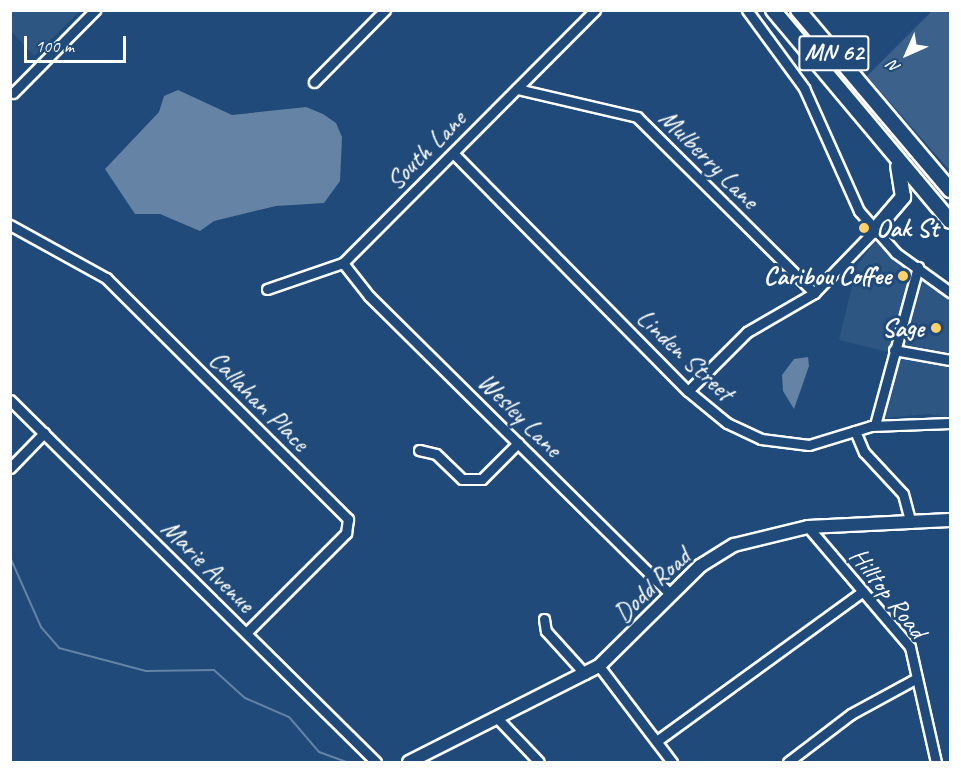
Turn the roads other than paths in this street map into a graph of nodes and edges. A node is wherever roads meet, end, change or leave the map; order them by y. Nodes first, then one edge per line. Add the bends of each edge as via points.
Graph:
1 (95, 10) edge
2 (386, 10) edge
3 (595, 10) edge
4 (747, 10) edge
5 (772, 10) edge
6 (798, 10) edge
7 (314, 82) dead end
8 (517, 89) junction
9 (12, 93) dead end
10 (884, 143) junction
11 (453, 153) junction
12 (951, 190) edge
13 (951, 221) edge
14 (10, 225) edge
15 (874, 231) junction
16 (343, 263) junction
17 (918, 267) junction
18 (267, 289) dead end
19 (951, 292) edge
20 (814, 293) junction
21 (894, 350) junction
22 (951, 360) edge
23 (688, 391) junction
24 (10, 400) edge
25 (951, 423) edge
26 (875, 425) junction
27 (855, 431) junction
28 (44, 433) junction
29 (518, 443) junction
30 (419, 450) dead end
31 (10, 468) edge
32 (951, 520) edge
33 (911, 522) junction
34 (808, 527) junction
35 (863, 591) junction
36 (671, 595) junction
37 (544, 619) dead end
38 (246, 633) junction
39 (599, 666) junction
40 (585, 674) junction
41 (917, 678) junction
42 (498, 719) junction
43 (658, 740) junction
44 (376, 762) edge
45 (409, 762) edge
46 (539, 762) edge
47 (672, 762) edge
48 (788, 762) edge
49 (936, 762) edge

1 - 9 street
2 - 7 street
3 - 8 street, South Lane
4 - 15 street via 804,88 849,190
5 - 10 highway, MN 62
6 - 12 highway, MN 62
8 - 11 street, South Lane
8 - 20 street, Mulberry Lane via 638,117
10 - 13 highway, MN 62
10 - 15 highway via 905,185 899,206
11 - 16 street, South Lane
11 - 23 street, Linden Street
14 - 38 street, Callahan Place via 106,278 348,519 346,533
15 - 17 street
15 - 20 street
16 - 18 street, South Lane
16 - 29 street, Wesley Lane via 369,296
17 - 19 street
17 - 21 street
20 - 23 street via 747,332
21 - 22 street
21 - 26 street
23 - 27 street, Linden Street via 710,412 761,439 809,445
24 - 28 street, Marie Avenue
25 - 26 street, Linden Street
26 - 27 street, Linden Street
27 - 33 street via 864,452 903,494
28 - 31 street
28 - 38 street, Marie Avenue
29 - 30 street via 482,479 462,479 436,454
29 - 36 street, Wesley Lane
32 - 33 main road, Dodd Road
33 - 34 main road, Dodd Road
34 - 35 street, Hilltop Road
34 - 36 main road, Dodd Road via 734,545 700,566
35 - 41 street, Hilltop Road via 910,647
35 - 43 street
36 - 39 main road, Dodd Road
37 - 40 street via 546,631
38 - 44 street, Marie Avenue
39 - 40 main road, Dodd Road
39 - 43 street
40 - 42 main road, Dodd Road
41 - 48 street via 851,714
41 - 49 street, Hilltop Road
42 - 45 main road, Dodd Road
42 - 46 street
43 - 47 street

